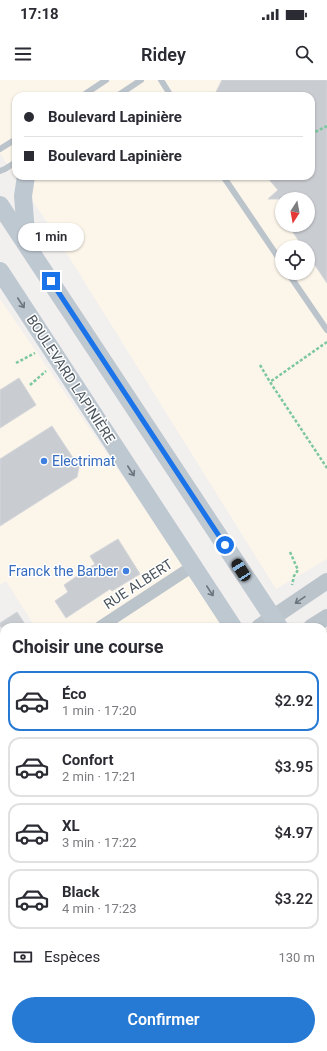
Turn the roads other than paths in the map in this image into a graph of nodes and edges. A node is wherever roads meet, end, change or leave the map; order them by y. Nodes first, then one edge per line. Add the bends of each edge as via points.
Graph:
1 (106, 80) edge
2 (142, 80) edge
3 (161, 80) edge
4 (88, 92) edge
5 (123, 92) edge
6 (168, 92) edge
7 (12, 142) edge
8 (0, 149) edge
9 (12, 164) edge
10 (0, 171) edge
11 (25, 180) edge
12 (226, 180) edge
13 (0, 205) edge
14 (27, 246) junction
15 (275, 253) edge
16 (0, 271) edge
17 (293, 280) edge
18 (327, 330) edge
19 (193, 566) junction
20 (327, 582) edge
21 (327, 617) edge
22 (106, 623) edge
23 (230, 623) edge
24 (269, 623) edge
25 (271, 623) edge
26 (317, 623) edge

1 - 4 lane
2 - 5 lane
3 - 6 lane
7 - 8 lane
9 - 10 lane
11 - 14 main road via 23,196
12 - 15 lane
13 - 14 main road
14 - 24 main road
16 -> 19 main road, BOULEVARD LAPINIÈRE
17 - 18 lane
19 - 22 street, RUE ALBERT
19 -> 23 main road, BOULEVARD LAPINIÈRE
20 -> 25 street
21 - 26 street

